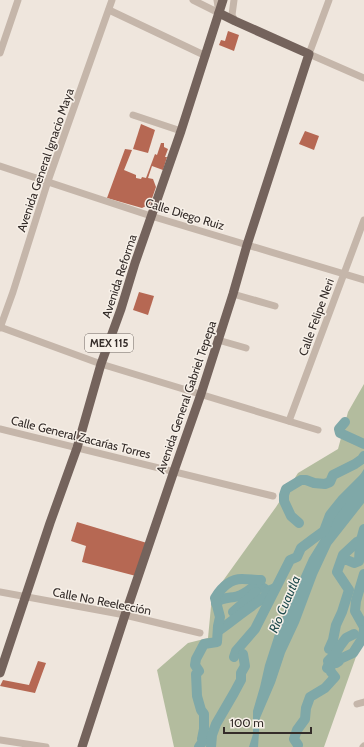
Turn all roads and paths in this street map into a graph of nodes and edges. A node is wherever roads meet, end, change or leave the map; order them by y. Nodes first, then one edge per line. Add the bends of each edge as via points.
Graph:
1 (18, 0) edge
2 (112, 0) edge
3 (193, 0) edge
4 (217, 0) edge
5 (223, 0) edge
6 (228, 0) edge
7 (234, 0) edge
8 (330, 0) edge
9 (109, 10) junction
10 (227, 17) junction
11 (0, 53) edge
12 (310, 54) junction
13 (206, 56) junction
14 (364, 78) edge
15 (133, 115) dead end
16 (181, 131) junction
17 (0, 166) edge
18 (48, 181) junction
19 (151, 216) junction
20 (364, 220) edge
21 (247, 245) junction
22 (344, 273) junction
23 (364, 280) edge
24 (233, 294) junction
25 (275, 306) dead end
26 (0, 327) edge
27 (218, 340) junction
28 (246, 348) dead end
29 (101, 364) junction
30 (201, 394) junction
31 (289, 421) junction
32 (0, 429) edge
33 (318, 430) dead end
34 (77, 448) junction
35 (174, 471) junction
36 (273, 496) dead end
37 (0, 592) edge
38 (26, 597) junction
39 (125, 615) junction
40 (200, 633) dead end
41 (0, 673) edge
42 (0, 740) edge
43 (46, 747) edge
44 (82, 747) edge

1 - 11 street
2 - 9 street, Avenida General Ignacio Maya
3 - 10 street
4 - 10 street
5 - 10 main road, Avenida Reforma / MEX 115
6 - 10 main road, Avenida Reforma / MEX 115
7 - 10 street via 232,15
8 - 12 street
9 - 13 street
9 - 18 street, Avenida General Ignacio Maya
10 - 12 main road
10 - 13 main road, Avenida Reforma / MEX 115
12 - 14 street
12 - 21 main road, Avenida General Gabriel Tepepa
13 - 16 main road, Avenida Reforma / MEX 115
15 - 16 street
16 - 19 main road, Avenida Reforma / MEX 115
17 - 18 street, Calle Diego Ruiz
18 - 19 street, Calle Diego Ruiz
18 - 26 street, Avenida General Ignacio Maya
19 - 21 street, Calle Diego Ruiz
19 - 29 main road, Avenida Reforma / MEX 115
20 - 22 street, Calle Felipe Neri
21 - 22 street, Calle Diego Ruiz
21 - 24 main road, Avenida General Gabriel Tepepa
22 - 23 street, Calle Diego Ruiz
22 - 31 street, Calle Felipe Neri
24 - 25 street
24 - 27 main road, Avenida General Gabriel Tepepa
26 - 29 street
27 - 28 street
27 - 30 main road, Avenida General Gabriel Tepepa
29 - 30 street
29 - 34 main road, Avenida Reforma / MEX 115
30 - 31 street
30 - 35 main road, Avenida General Gabriel Tepepa
31 - 33 street
32 - 34 street, Calle General Zacarías Torres
34 - 35 street, Calle General Zacarías Torres
34 - 38 main road, Avenida Reforma / MEX 115
35 - 36 street, Calle General Zacarías Torres
35 - 39 main road, Avenida General Gabriel Tepepa
37 - 38 street, Calle No Reelección
38 - 39 street, Calle No Reelección
38 - 41 main road, Avenida Reforma / MEX 115
39 - 40 street, Calle No Reelección
39 - 44 main road, Avenida General Gabriel Tepepa
42 - 43 street

